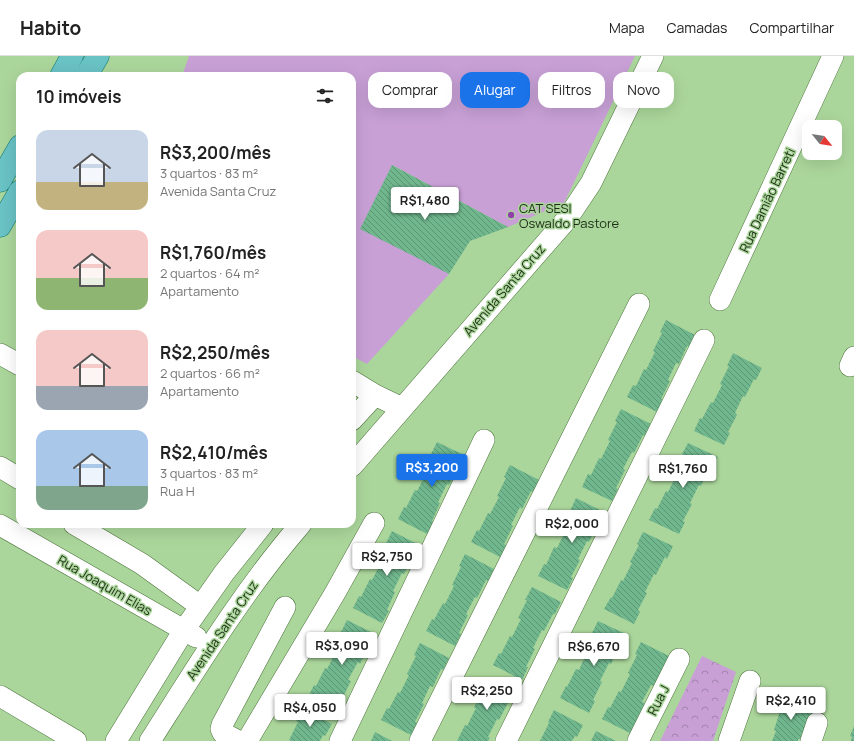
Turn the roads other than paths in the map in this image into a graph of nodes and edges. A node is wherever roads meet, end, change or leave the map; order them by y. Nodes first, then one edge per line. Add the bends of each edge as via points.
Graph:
1 (72, 56) edge
2 (654, 56) edge
3 (833, 56) edge
4 (63, 72) edge
5 (16, 158) edge
6 (8, 183) edge
7 (0, 226) edge
8 (720, 300) dead end
9 (639, 304) dead end
10 (704, 340) dead end
11 (0, 354) edge
12 (16, 363) edge
13 (356, 383) edge
14 (375, 395) junction
15 (402, 408) junction
16 (356, 416) edge
17 (356, 432) edge
18 (484, 440) dead end
19 (368, 448) junction
20 (356, 462) edge
21 (0, 467) edge
22 (16, 476) edge
23 (374, 523) dead end
24 (0, 525) edge
25 (81, 528) edge
26 (260, 528) edge
27 (298, 528) edge
28 (30, 532) edge
29 (200, 606) junction
30 (285, 607) dead end
31 (184, 630) junction
32 (210, 646) junction
33 (679, 659) dead end
34 (750, 682) dead end
35 (0, 696) edge
36 (76, 741) edge
37 (116, 741) edge
38 (150, 741) edge
39 (238, 741) edge
40 (247, 741) edge
41 (340, 741) edge
42 (420, 741) edge
43 (506, 741) edge
44 (638, 741) edge
45 (729, 741) edge

1 - 4 main road
2 - 15 street, Avenida Santa Cruz via 591,183 567,219
3 - 8 street, Rua Damião Barreti
5 - 6 main road
6 - 7 main road
9 - 42 street
10 - 43 street
11 - 12 street
13 - 14 street
14 - 15 street
14 - 16 street
15 - 19 street, Avenida Santa Cruz
17 - 19 street
18 - 41 street
19 - 20 street, Avenida Santa Cruz
21 - 22 street
23 - 40 street
24 - 28 street, Rua Joaquim Elias
25 - 29 street via 142,564
26 - 29 street
27 - 32 street, Avenida Santa Cruz via 246,592
28 - 31 street, Rua Joaquim Elias
29 - 31 street
30 - 39 street via 222,725 223,733
31 - 32 street, Rua Joaquim Elias
31 - 37 street
32 - 38 street, Avenida Santa Cruz
33 - 44 street, Rua J
34 - 45 street
35 - 36 street

